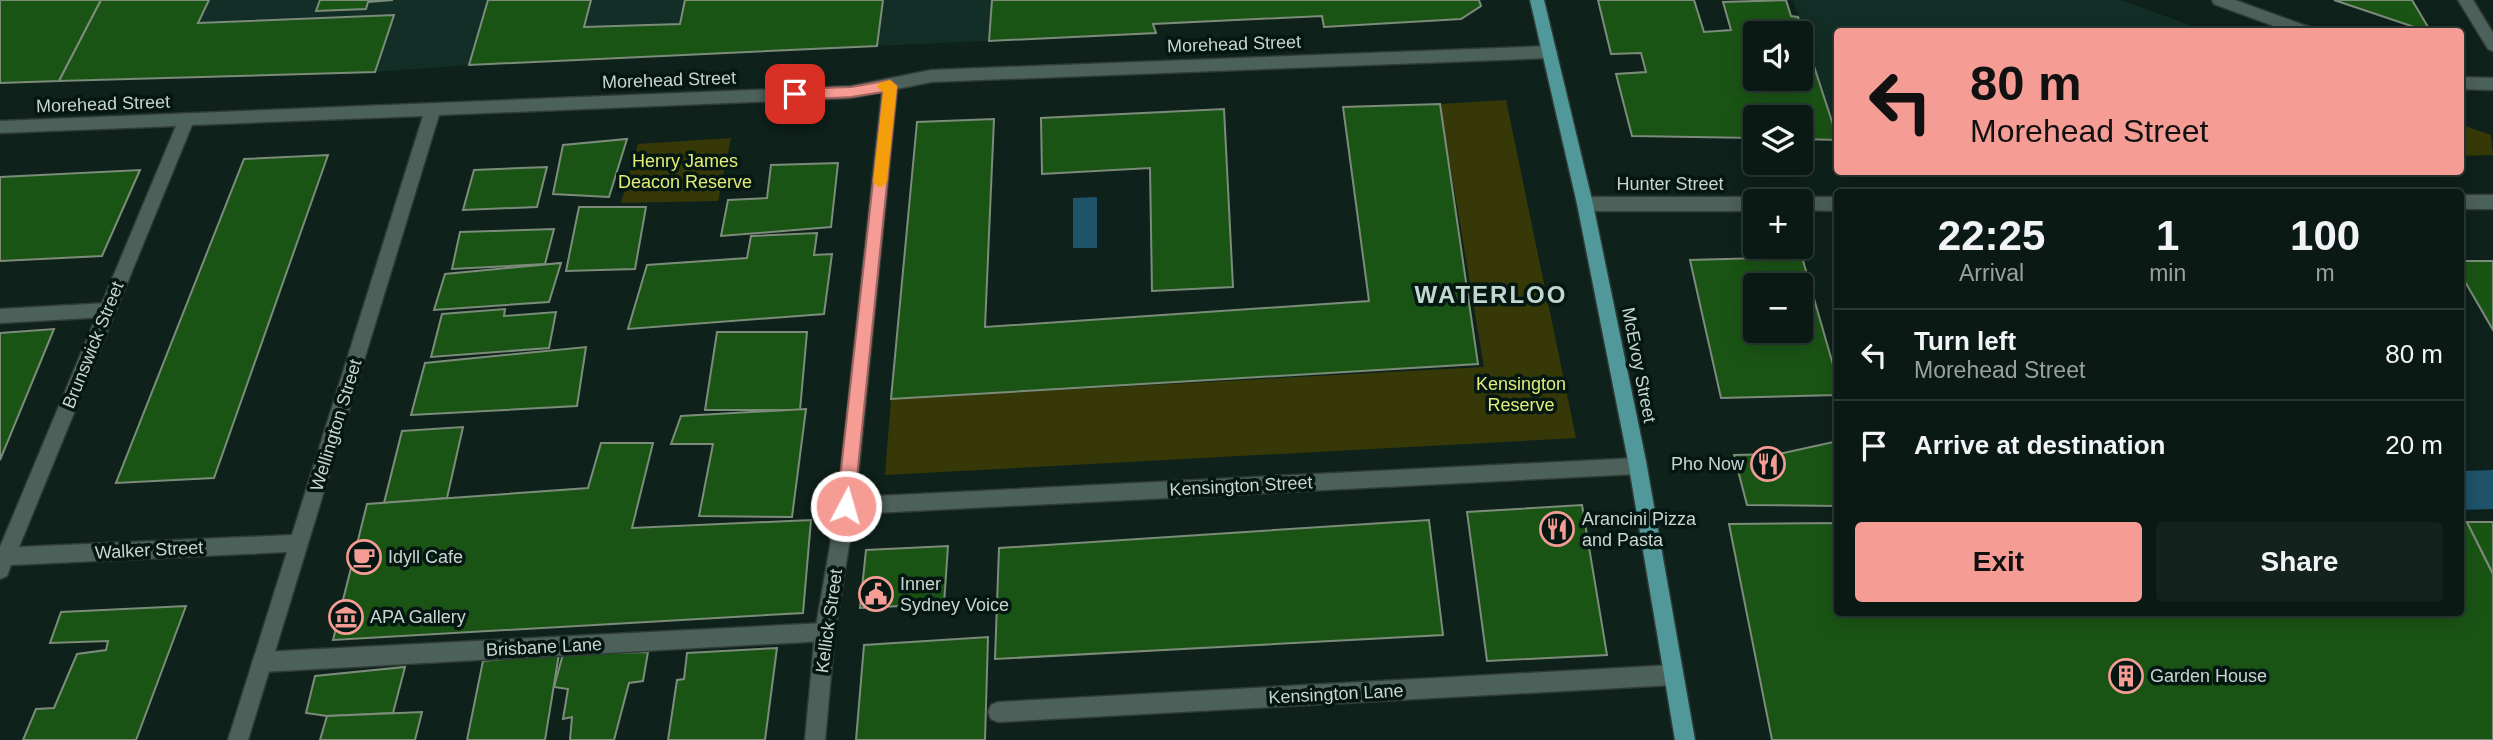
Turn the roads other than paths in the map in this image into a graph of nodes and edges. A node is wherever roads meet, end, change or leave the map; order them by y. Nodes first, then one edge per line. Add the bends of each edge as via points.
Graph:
1 (1537, 0) edge
2 (2219, 0) edge
3 (2465, 0) edge
4 (2296, 28) edge
5 (2493, 45) edge
6 (1549, 52) junction
7 (2464, 83) edge
8 (2493, 84) edge
9 (890, 86) junction
10 (433, 109) junction
11 (186, 120) junction
12 (0, 127) edge
13 (2464, 202) edge
14 (2493, 202) edge
15 (1585, 204) junction
16 (1743, 204) edge
17 (1813, 204) edge
18 (1834, 204) edge
19 (107, 310) junction
20 (0, 316) edge
21 (1637, 466) junction
22 (846, 506) junction
23 (299, 543) junction
24 (2, 561) edge
25 (825, 632) junction
26 (262, 662) junction
27 (1673, 675) junction
28 (998, 712) dead end
29 (238, 740) edge
30 (815, 740) edge
31 (1685, 740) edge

1 - 6 main road, McEvoy Street
2 - 4 street
3 - 5 street
6 - 9 street, Morehead Street via 931,76
6 - 15 main road, McEvoy Street
7 - 8 street
9 - 10 street, Morehead Street via 851,92
9 - 22 street, Kellick Street
10 - 11 street, Morehead Street
10 - 23 street, Wellington Street
11 - 12 street, Morehead Street
11 - 19 street, Brunswick Street
13 - 14 street
15 - 16 street, Hunter Street
15 - 21 main road, McEvoy Street
17 - 18 street
19 - 20 street
19 - 24 street, Brunswick Street
21 - 22 street, Kensington Street
21 - 27 main road, McEvoy Street
22 - 25 street, Kellick Street
23 - 24 street, Walker Street
23 - 26 street, Wellington Street
25 - 26 street, Brisbane Lane
25 - 30 street, Kellick Street
26 - 29 street, Wellington Street
27 - 28 street, Kensington Lane
27 - 31 main road, McEvoy Street

